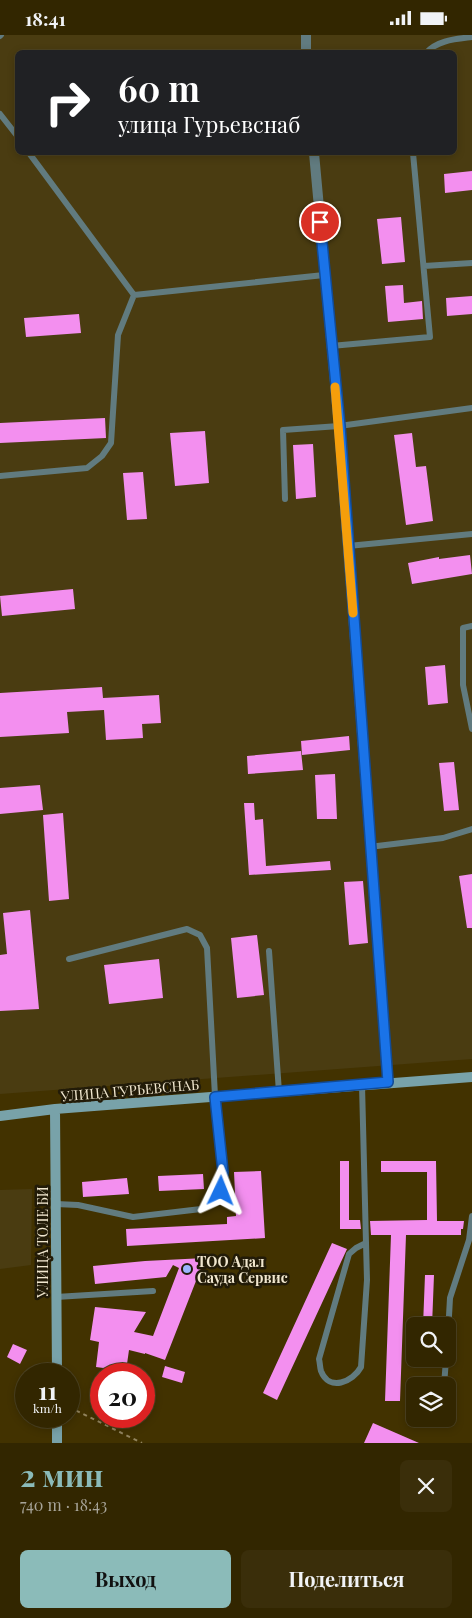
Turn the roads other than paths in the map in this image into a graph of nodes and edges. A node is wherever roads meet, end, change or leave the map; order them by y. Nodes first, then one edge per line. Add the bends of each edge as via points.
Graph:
1 (306, 35) edge
2 (472, 37) edge
3 (306, 50) edge
4 (428, 50) edge
5 (0, 114) edge
6 (15, 133) edge
7 (30, 155) edge
8 (314, 155) edge
9 (413, 155) edge
10 (472, 263) edge
11 (424, 266) junction
12 (324, 275) junction
13 (134, 295) junction
14 (331, 345) junction
15 (472, 408) edge
16 (340, 426) junction
17 (0, 476) edge
18 (285, 499) dead end
19 (472, 534) edge
20 (348, 546) junction
21 (472, 626) edge
22 (472, 729) edge
23 (472, 829) edge
24 (370, 847) junction
25 (269, 951) dead end
26 (69, 959) dead end
27 (472, 1077) edge
28 (388, 1082) junction
29 (362, 1085) junction
30 (279, 1092) junction
31 (215, 1097) junction
32 (55, 1109) junction
33 (0, 1116) edge
34 (56, 1204) junction
35 (472, 1216) edge
36 (366, 1243) junction
37 (152, 1291) dead end
38 (56, 1297) junction
39 (449, 1317) edge
40 (57, 1363) edge
41 (57, 1428) edge
42 (57, 1443) edge

1 - 3 street
2 - 4 lane via 453,39
5 - 6 lane
7 - 13 lane
8 - 12 street
9 - 11 lane
10 - 11 lane
11 - 14 lane via 430,337
12 - 13 lane
12 - 14 street
13 - 17 lane via 118,335 111,443 102,457 86,468
14 - 16 street
15 - 16 lane
16 - 18 lane via 283,430
16 - 20 street
19 - 20 lane
20 - 24 street
21 - 22 lane via 463,628 463,685
23 - 24 lane via 443,838
24 - 28 street
25 - 30 lane
26 - 31 lane via 188,929 200,935 207,948
27 - 28 street, УЛИЦА ГУРЬЕВСНАБ
28 - 29 street, УЛИЦА ГУРЬЕВСНАБ
29 - 30 street, УЛИЦА ГУРЬЕВСНАБ
29 - 36 lane
30 - 31 street, УЛИЦА ГУРЬЕВСНАБ
31 - 32 street, УЛИЦА ГУРЬЕВСНАБ
31 - 34 lane via 223,1172 221,1191 214,1203 201,1209 132,1217 78,1205
32 - 33 street, УЛИЦА ГУРЬЕВСНАБ
32 - 34 street, УЛИЦА ТОЛЕ БИ
34 - 38 street, УЛИЦА ТОЛЕ БИ
35 - 39 lane via 469,1240 450,1298
36 - 36 lane via 361,1367 347,1382 336,1383 327,1380 321,1371 320,1359 349,1255
37 - 38 lane
38 - 40 street, УЛИЦА ТОЛЕ БИ
41 - 42 street

